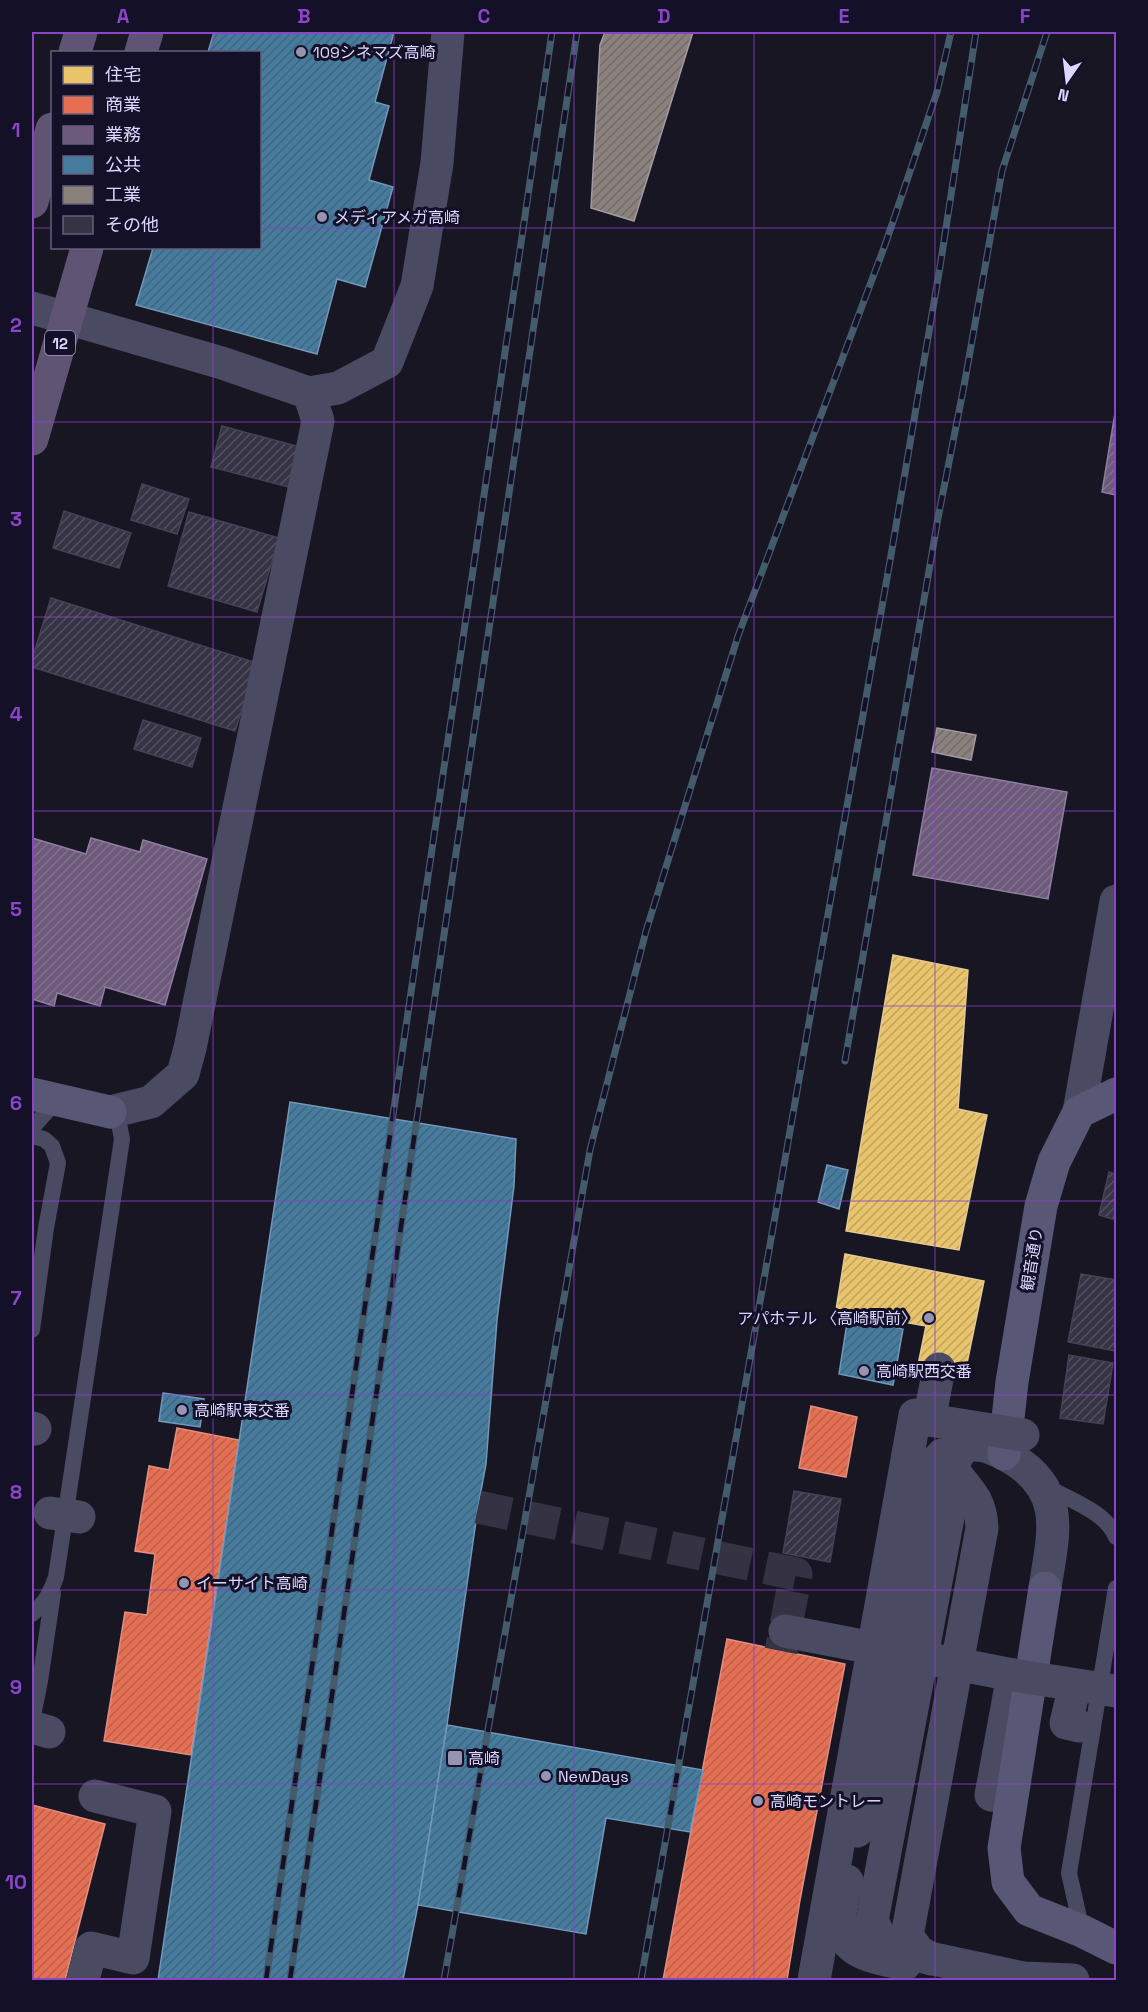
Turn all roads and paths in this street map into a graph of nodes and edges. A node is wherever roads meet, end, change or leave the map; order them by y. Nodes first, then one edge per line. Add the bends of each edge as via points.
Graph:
1 (81, 32) edge
2 (147, 32) edge
3 (448, 32) edge
4 (75, 51) edge
5 (141, 51) edge
6 (51, 133) edge
7 (32, 202) edge
8 (87, 249) edge
9 (32, 308) edge
10 (67, 319) junction
11 (309, 393) junction
12 (32, 439) edge
13 (1116, 901) edge
14 (1116, 1094) edge
15 (44, 1097) edge
16 (110, 1112) junction
17 (1078, 1112) junction
18 (32, 1128) edge
19 (32, 1136) edge
20 (46, 1228) junction
21 (32, 1239) edge
22 (32, 1330) edge
23 (939, 1369) dead end
24 (928, 1420) junction
25 (1025, 1423) dead end
26 (1004, 1454) junction
27 (956, 1463) junction
28 (1044, 1485) junction
29 (1116, 1537) edge
30 (56, 1577) junction
31 (1116, 1588) edge
32 (32, 1614) edge
33 (785, 1631) dead end
34 (873, 1648) junction
35 (1013, 1675) junction
36 (1091, 1683) edge
37 (1079, 1726) dead end
38 (37, 1727) edge
39 (163, 1793) dead end
40 (991, 1795) dead end
41 (95, 1796) dead end
42 (1082, 1931) junction
43 (1116, 1948) edge
44 (84, 1980) edge
45 (135, 1980) edge
46 (814, 1980) edge
47 (986, 1980) edge
48 (1072, 1980) edge

1 - 4 main road
2 - 5 main road
3 - 11 street via 437,163 417,286 387,362 338,388
6 - 7 main road
8 - 10 main road, 12
9 - 10 street
10 - 11 street via 222,363
10 - 12 main road, 12
11 - 16 street via 318,421 188,1056 183,1074 151,1102
13 - 17 street
14 - 17 street
15 - 16 street
15 - 18 lane
16 - 30 lane via 119,1124 122,1139
17 - 26 street, 観音通り via 1054,1162 1041,1206
19 - 20 lane via 52,1146 58,1163
20 - 21 lane
20 - 22 lane
23 - 24 street
24 - 25 street, bridge via 1023,1435
24 - 34 street, bridge via 915,1415
26 - 27 street via 983,1444 964,1445
26 - 28 street via 1030,1469
27 - 47 street via 942,1455 928,1471 840,1928 851,1946 867,1956
27 - 48 street via 982,1512 982,1528 908,1935 918,1951 931,1959 1023,1978
28 - 29 lane via 1093,1512 1112,1527
28 - 42 street via 1052,1509 1053,1535 1004,1848 1008,1882 1029,1910
30 - 32 lane via 51,1594
30 - 38 lane
31 - 42 lane via 1069,1873
33 - 34 street, bridge
34 - 35 street, bridge
34 - 46 street, bridge
35 - 36 street, bridge
35 - 40 street
36 - 37 street via 1066,1723
39 - 45 street
41 - 44 street via 155,1811 133,1958 91,1948
42 - 43 street

